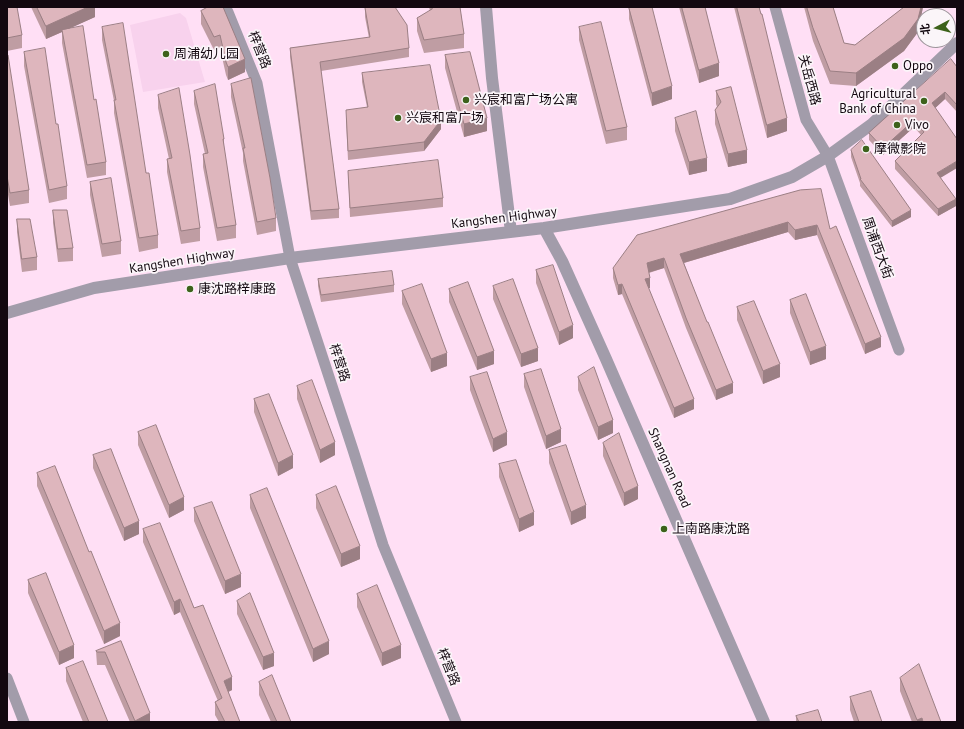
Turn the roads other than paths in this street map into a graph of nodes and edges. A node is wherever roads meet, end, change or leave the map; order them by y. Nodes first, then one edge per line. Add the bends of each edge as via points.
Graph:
1 (223, 7) edge
2 (486, 7) edge
3 (775, 7) edge
4 (957, 43) edge
5 (828, 156) junction
6 (544, 228) junction
7 (510, 232) junction
8 (290, 258) junction
9 (7, 313) edge
10 (899, 350) dead end
11 (7, 678) edge
12 (24, 722) edge
13 (456, 722) edge
14 (764, 722) edge

1 - 8 street, 梓营路 via 228,12 257,83
2 - 7 street
3 - 5 street, 关岳西路 via 806,120
4 - 5 street, Kangshen Highway via 872,124
5 - 6 street, Kangshen Highway via 792,176 730,199
5 - 10 street, 周浦西大街
6 - 7 street, Kangshen Highway
6 - 14 street, Shangnan Road via 562,261 606,359
7 - 8 street, Kangshen Highway
8 - 9 street, Kangshen Highway via 94,288
8 - 13 street, 梓营路 via 383,544
11 - 12 street

